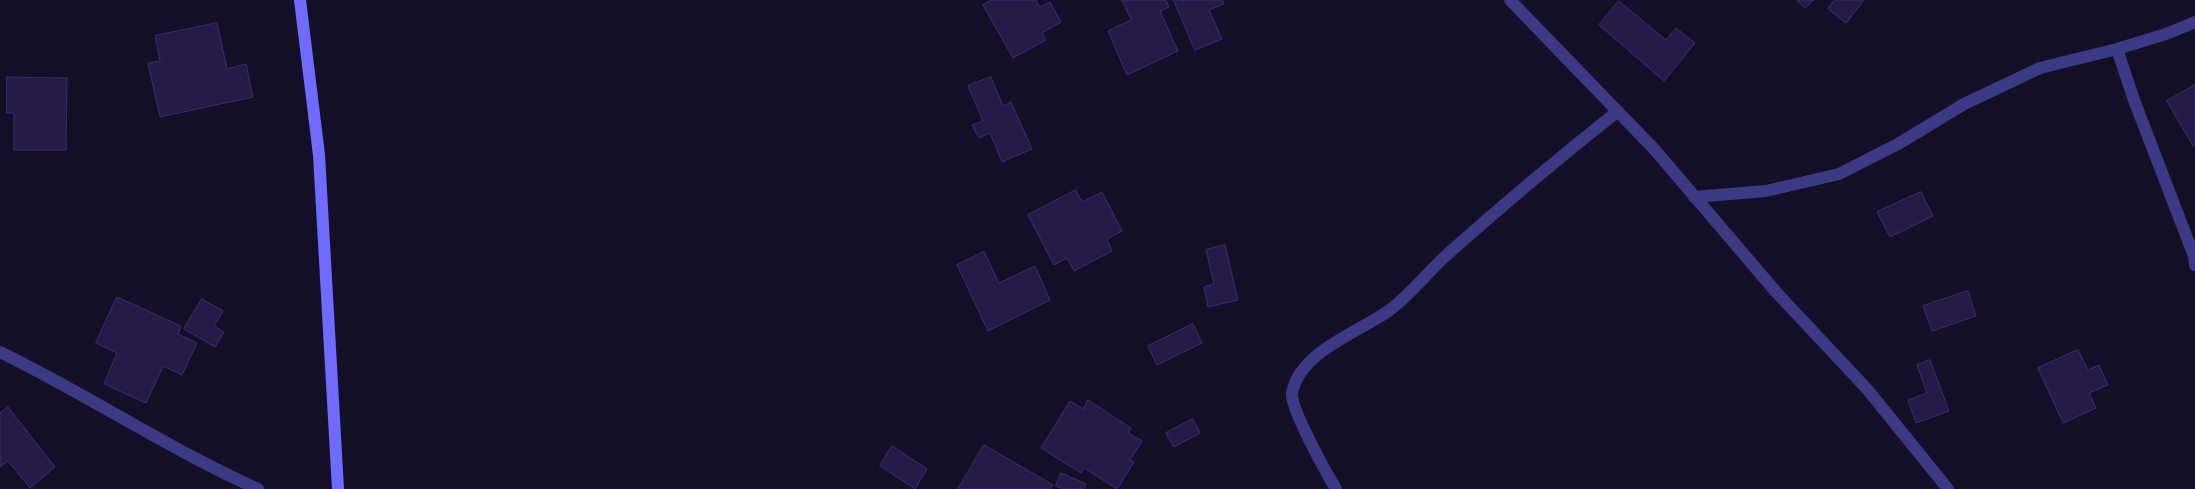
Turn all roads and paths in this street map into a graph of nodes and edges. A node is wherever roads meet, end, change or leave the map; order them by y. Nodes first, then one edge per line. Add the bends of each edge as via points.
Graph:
1 (300, 0) edge
2 (1510, 0) edge
3 (2195, 22) edge
4 (2117, 49) junction
5 (1618, 111) junction
6 (1694, 197) junction
7 (2195, 265) edge
8 (0, 352) edge
9 (258, 489) edge
10 (338, 489) edge
11 (1336, 489) edge
12 (1948, 489) edge

1 - 10 main road via 319,155
2 - 5 street
3 - 4 street
4 - 6 street via 2040,68 1964,104 1898,144 1838,174 1766,191
4 - 7 street
5 - 6 street
5 - 11 street via 1536,176 1388,311 1315,356 1299,373 1292,395 1307,433
6 - 12 street via 1776,292 1867,389
8 - 9 street via 208,466

